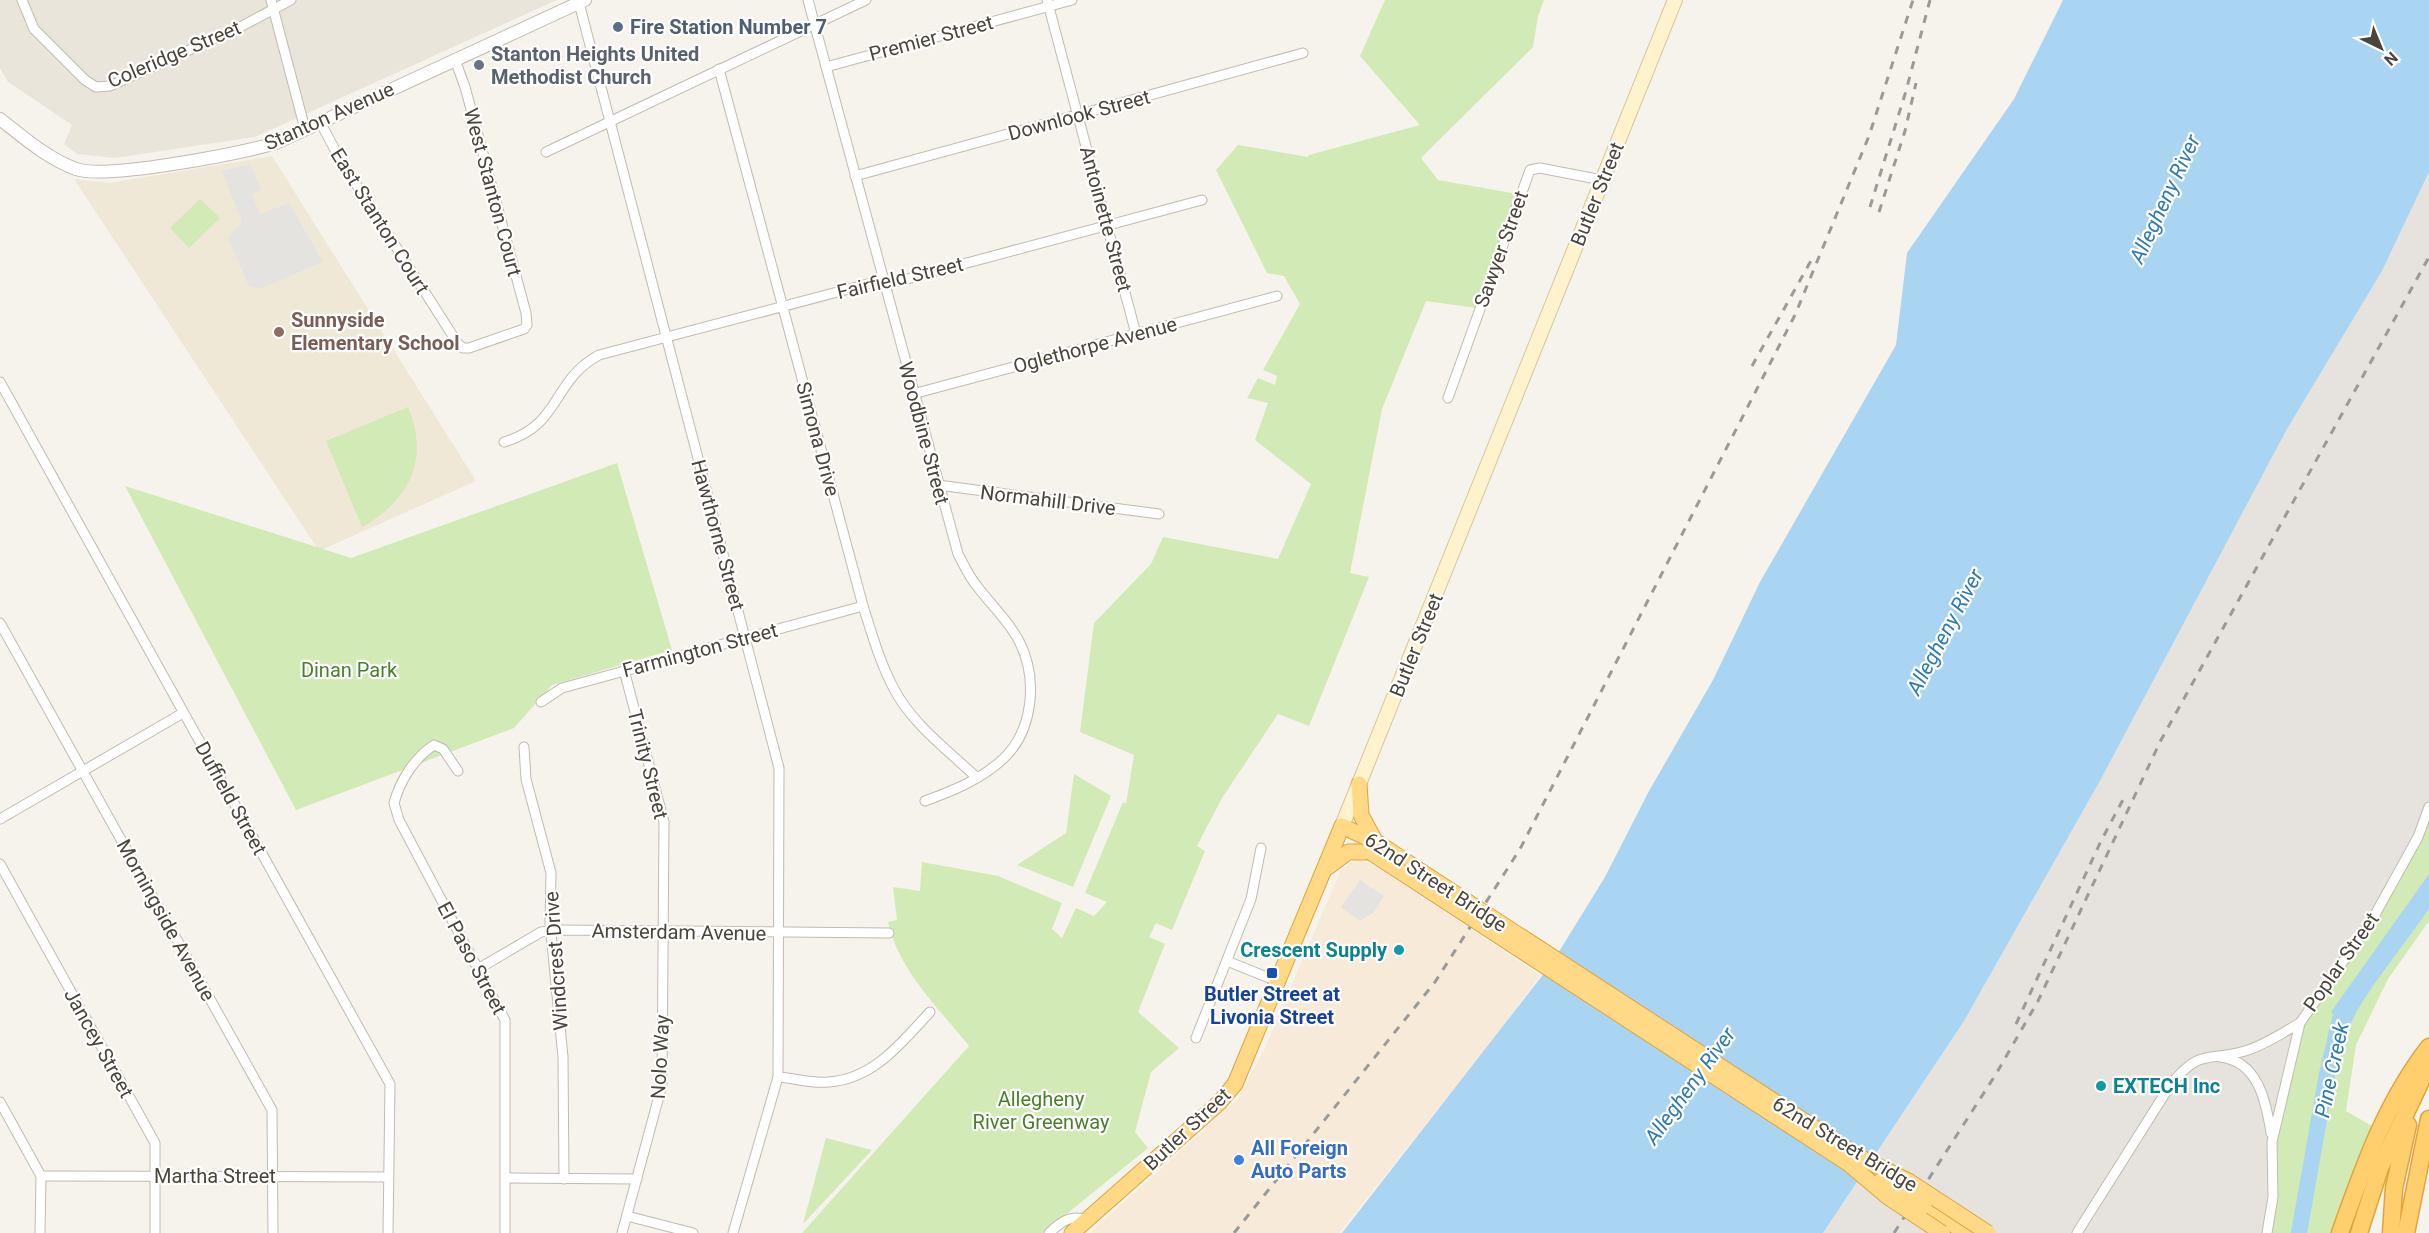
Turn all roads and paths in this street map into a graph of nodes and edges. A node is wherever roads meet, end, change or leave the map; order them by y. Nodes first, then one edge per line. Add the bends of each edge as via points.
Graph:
1 (22, 0) edge
2 (291, 0) edge
3 (808, 0) edge
4 (866, 0) edge
5 (1072, 0) edge
6 (1675, 0) edge
7 (582, 1) edge
8 (1048, 3) edge
9 (272, 4) edge
10 (814, 24) junction
11 (1303, 53) dead end
12 (455, 60) junction
13 (826, 67) junction
14 (719, 69) junction
15 (1079, 116) junction
16 (0, 119) edge
17 (610, 121) junction
18 (321, 122) junction
19 (305, 129) junction
20 (546, 152) dead end
21 (855, 176) junction
22 (1602, 180) junction
23 (1202, 200) dead end
24 (1108, 225) junction
25 (883, 280) junction
26 (1278, 296) dead end
27 (782, 307) junction
28 (1136, 334) junction
29 (666, 338) junction
30 (463, 348) joint
31 (0, 382) edge
32 (913, 394) junction
33 (1448, 398) dead end
34 (504, 442) dead end
35 (938, 485) junction
36 (1159, 514) dead end
37 (863, 606) junction
38 (0, 623) edge
39 (745, 637) junction
40 (624, 670) junction
41 (541, 702) dead end
42 (183, 713) junction
43 (524, 747) dead end
44 (83, 770) junction
45 (458, 771) dead end
46 (976, 777) junction
47 (1359, 784) junction
48 (925, 801) dead end
49 (2429, 807) edge
50 (0, 819) edge
51 (1342, 826) junction
52 (1365, 842) junction
53 (1261, 848) dead end
54 (0, 864) edge
55 (1324, 871) junction
56 (551, 931) junction
57 (663, 931) junction
58 (778, 933) junction
59 (889, 933) dead end
60 (1227, 961) junction
61 (478, 969) junction
62 (1279, 982) junction
63 (930, 1012) dead end
64 (2300, 1023) junction
65 (1196, 1038) dead end
66 (2429, 1047) edge
67 (2208, 1056) junction
68 (2429, 1064) edge
69 (778, 1077) junction
70 (2421, 1081) junction
71 (0, 1102) edge
72 (2429, 1119) edge
73 (2272, 1142) junction
74 (1855, 1161) junction
75 (41, 1176) junction
76 (154, 1176) junction
77 (273, 1176) junction
78 (388, 1176) junction
79 (506, 1178) junction
80 (564, 1179) junction
81 (637, 1179) junction
82 (627, 1216) junction
83 (1087, 1220) junction
84 (40, 1233) edge
85 (155, 1233) edge
86 (273, 1233) edge
87 (388, 1233) edge
88 (505, 1233) edge
89 (622, 1233) edge
90 (693, 1233) edge
91 (733, 1233) edge
92 (1049, 1233) edge
93 (1072, 1233) edge
94 (1942, 1233) edge
95 (1966, 1233) edge
96 (1988, 1233) edge
97 (2077, 1233) edge
98 (2267, 1233) edge
99 (2340, 1233) edge
100 (2359, 1233) edge
101 (2391, 1233) edge
102 (2406, 1233) edge

1 - 9 street, Coleridge Street via 34,29 96,87 110,86 240,27
2 - 9 street, Coleridge Street
3 - 10 street, Woodbine Street
4 - 10 street
5 - 8 street, Premier Street
6 - 22 main road, Butler Street
7 - 12 street, Stanton Avenue
7 - 17 street, Hawthorne Street
8 - 13 street, Premier Street
8 - 15 street, Antoinette Street
9 - 19 street
10 - 13 street, Woodbine Street
10 - 14 street
11 - 15 street, Downlook Street
12 - 18 street, Stanton Avenue
12 - 30 street, West Stanton Court via 527,325
13 - 21 street, Woodbine Street
14 - 17 street
14 - 27 street, Simona Drive
15 - 21 street, Downlook Street
15 - 24 street, Antoinette Street
16 - 19 street, Stanton Avenue via 57,160 78,170 98,172 255,149
17 - 20 street
17 - 29 street, Hawthorne Street
18 - 19 street, Stanton Avenue
18 - 30 street, East Stanton Court via 340,159
21 - 25 street, Woodbine Street
22 - 33 street, Sawyer Street via 1540,168 1530,170
22 - 47 main road, Butler Street
23 - 24 street, Fairfield Street
24 - 25 street, Fairfield Street via 896,282
24 - 28 street, Antoinette Street
25 - 27 street, Fairfield Street
25 - 32 street, Woodbine Street
26 - 28 street, Oglethorpe Avenue
27 - 29 street, Fairfield Street
27 - 37 street, Simona Drive
28 - 32 street, Oglethorpe Avenue
29 - 34 street, Fairfield Street via 599,355 584,363 572,374 543,421 525,436
29 - 39 street, Hawthorne Street
31 - 42 street, Duffield Street
32 - 35 street, Woodbine Street
35 - 36 street, Normahill Drive
35 - 46 street, Woodbine Street via 958,554 975,584 1019,639 1031,685 1029,710 1010,752
37 - 39 street, Farmington Street
37 - 46 street, Simona Drive via 895,691 935,741
38 - 44 street, Morningside Avenue
39 - 40 street, Farmington Street
39 - 58 street, Hawthorne Street via 779,768
40 - 41 street, Farmington Street via 562,688
40 - 57 street, Trinity Street via 664,822
42 - 44 street
42 - 78 street, Duffield Street via 390,1084
43 - 56 street, Windcrest Drive via 526,779 551,873
44 - 50 street
44 - 77 street, Morningside Avenue via 272,1110
45 - 61 street, El Paso Street via 443,749 434,745 423,752 407,774 394,803 399,820
46 - 48 street, Woodbine Street
47 - 51 main road, Butler Street
47 - 52 highway
49 - 64 street, Poplar Street via 2418,837 2372,920
51 - 52 highway, 62nd Street Bridge
51 - 55 highway, Butler Street
52 - 55 highway via 1337,858
52 - 74 highway, 62nd Street Bridge, bridge
53 - 60 street via 1255,890
54 - 76 street, Jancey Street via 154,1143
55 - 62 highway, Butler Street
56 - 57 street, Amsterdam Avenue
56 - 61 street, Amsterdam Avenue via 541,932
56 - 80 street, Windcrest Drive via 563,1057
57 - 58 street, Amsterdam Avenue
57 - 81 street, Nolo Way via 662,1085
58 - 59 street, Amsterdam Avenue
58 - 69 street, Hawthorne Street
60 - 62 street
60 - 65 street
61 - 79 street, El Paso Street via 505,1020
62 - 83 highway, Butler Street via 1230,1091
63 - 69 street via 888,1057 868,1071 828,1083
64 - 67 street via 2244,1051
64 - 73 street, Poplar Street
66 - 99 highway via 2382,1125
67 - 73 street via 2230,1058 2256,1080 2265,1098
67 - 97 street via 2187,1065 2170,1084
68 - 70 highway
69 - 91 street, Hawthorne Street
70 - 100 highway via 2380,1168
70 - 101 highway via 2397,1169
71 - 75 street
72 - 102 highway
73 - 98 street, Poplar Street via 2272,1197
74 - 94 highway, 62nd Street Bridge, bridge via 1888,1197
74 - 95 highway, bridge
74 - 96 highway, 62nd Street Bridge, bridge via 1903,1178
75 - 76 street, Martha Street
75 - 84 street
76 - 77 street, Martha Street
76 - 85 street, Jancey Street
77 - 78 street, Martha Street
77 - 86 street, Morningside Avenue
78 - 87 street, Duffield Street
79 - 80 street
79 - 88 street, El Paso Street
80 - 81 street
81 - 82 street
82 - 89 street
82 - 90 street
83 - 92 street via 1071,1217
83 - 93 highway, Butler Street

